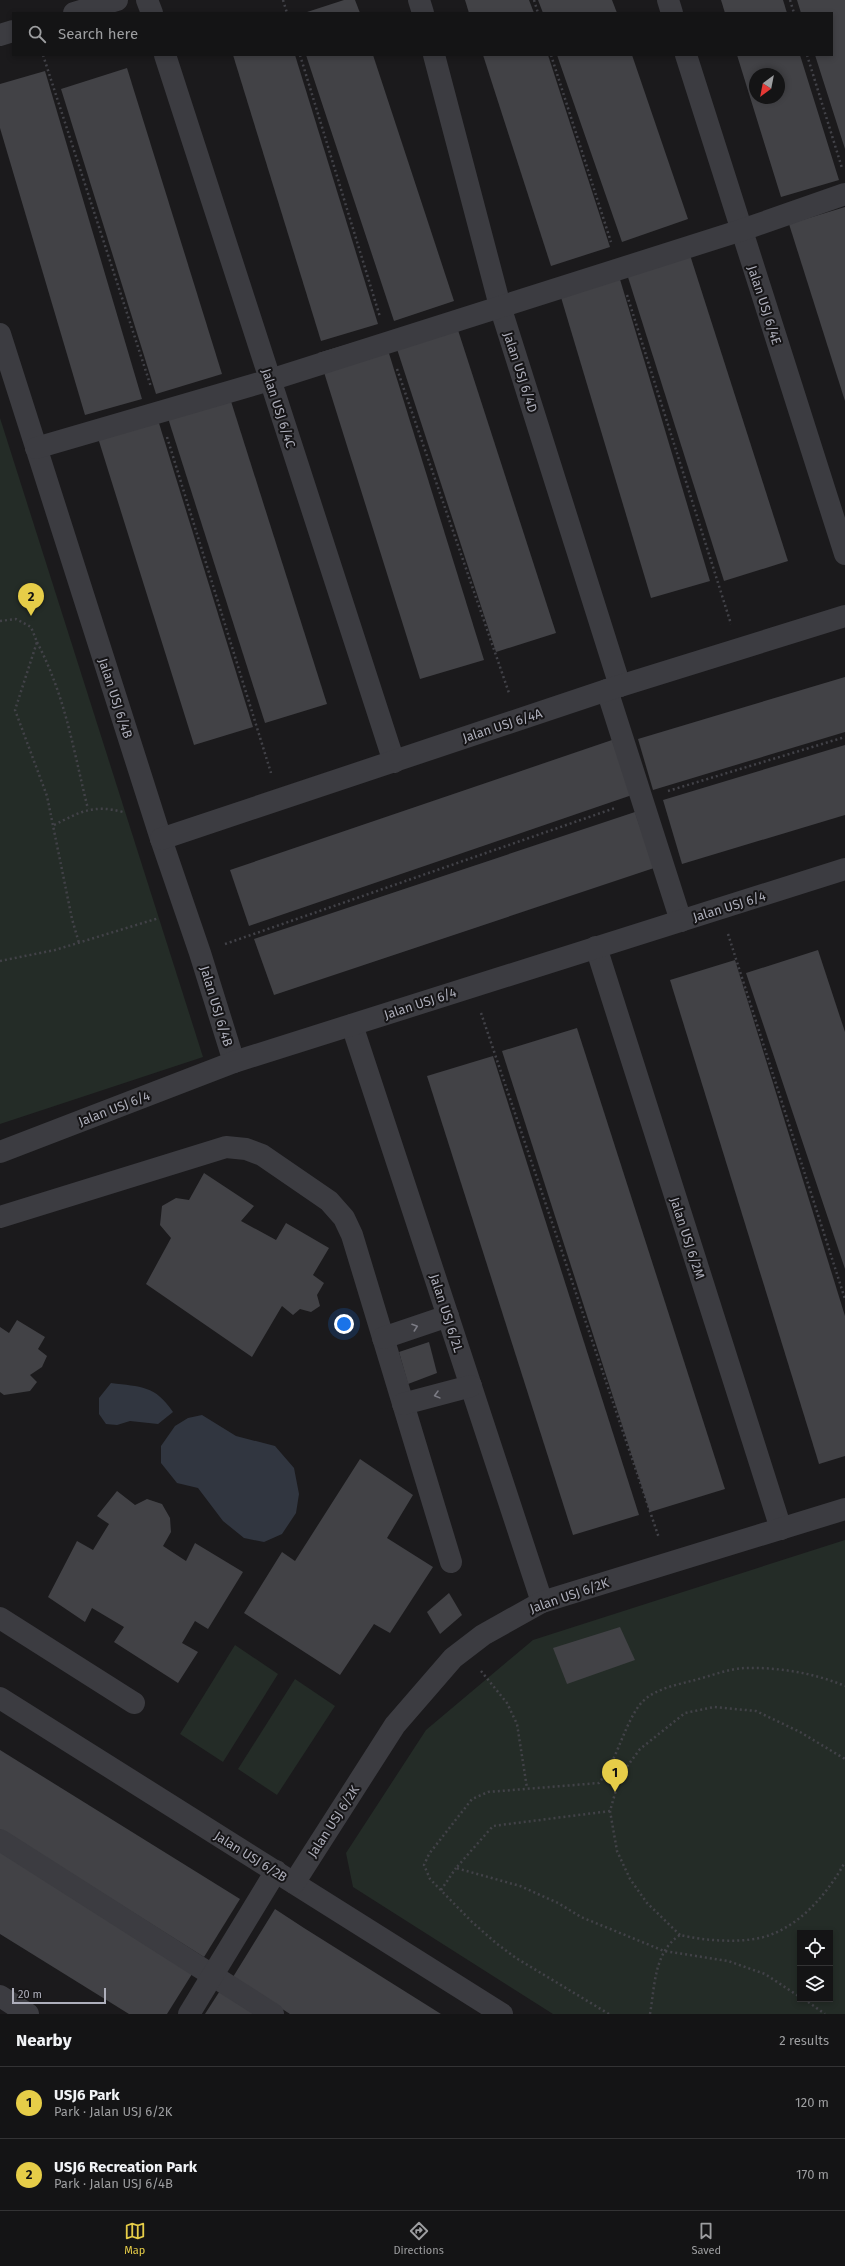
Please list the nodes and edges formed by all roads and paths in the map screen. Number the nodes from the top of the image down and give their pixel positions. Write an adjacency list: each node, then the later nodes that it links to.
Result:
1 (117, 0): 8 (street)
2 (147, 0): 9 (street)
3 (283, 0): 10 (path)
4 (419, 0): 11 (street)
5 (534, 0): 12 (path)
6 (668, 0): 13 (street)
7 (790, 0): 14 (path)
8 (86, 7)
9 (152, 12)
10 (287, 12)
11 (423, 12)
12 (538, 12)
13 (672, 12)
14 (794, 12)
15 (12, 31): 16 (street)
16 (0, 35)
17 (165, 56): 30 (street, Jalan USJ 6/4C)
18 (300, 56): 29 (path)
19 (434, 56): 27 (street, Jalan USJ 6/4D)
20 (551, 56): 26 (path)
21 (686, 56): 25 (street, Jalan USJ 6/4E)
22 (807, 56): 23 (path)
23 (843, 170)
24 (845, 194): 25 (street)
25 (742, 230): 26 (street); 32 (street, Jalan USJ 6/4E)
26 (619, 269): 27 (street); 36 (path)
27 (500, 306): 29 (street); 37 (street, Jalan USJ 6/4D)
28 (0, 334): 31 (street, Jalan USJ 6/4B)
29 (388, 342): 30 (street); 38 (path)
30 (270, 380): 31 (street); 40 (street, Jalan USJ 6/4C)
31 (36, 448): 45 (street, Jalan USJ 6/4B)
32 (845, 554)
33 (845, 616): 36 (street, Jalan USJ 6/4A)
34 (0, 621): 35 (path)
35 (37, 642): 42 (path); 44 (path)
36 (739, 649): 37 (street, Jalan USJ 6/4A)
37 (614, 688): 38 (street, Jalan USJ 6/4A); 41 (street, Jalan USJ 6/4D)
38 (518, 720): 40 (street, Jalan USJ 6/4A)
39 (845, 737): 41 (path)
40 (394, 762): 45 (street, Jalan USJ 6/4A)
41 (642, 799): 49 (street, Jalan USJ 6/4D); 52 (path)
42 (88, 809): 43 (path); 44 (path)
43 (126, 813)
44 (54, 825): 50 (path)
45 (161, 839): 52 (street, Jalan USJ 6/4B)
46 (843, 876): 47 (street, Jalan USJ 6/4)
47 (720, 909): 49 (street, Jalan USJ 6/4); 59 (path)
48 (160, 918): 50 (path)
49 (681, 921): 51 (street, Jalan USJ 6/4)
50 (79, 943): 53 (path)
51 (596, 947): 54 (street, Jalan USJ 6/4); 65 (street, Jalan USJ 6/2M)
52 (200, 953): 56 (street, Jalan USJ 6/4B)
53 (0, 961)
54 (472, 987): 55 (street, Jalan USJ 6/4); 67 (path)
55 (352, 1024): 56 (street, Jalan USJ 6/4); 60 (street, Jalan USJ 6/2L)
56 (234, 1062): 57 (street, Jalan USJ 6/4)
57 (0, 1152)
58 (0, 1218): 61 (street)
59 (845, 1299)
60 (448, 1316): 61 (street, one-way to 60); 62 (street, Jalan USJ 6/2L)
61 (383, 1338): 63 (street)
62 (471, 1386): 63 (street, one-way to 63); 68 (street, Jalan USJ 6/2L)
63 (403, 1404): 66 (street)
64 (845, 1509): 65 (street, Jalan USJ 6/2K)
65 (780, 1529): 67 (street, Jalan USJ 6/2K)
66 (450, 1562)
67 (668, 1564): 68 (street, Jalan USJ 6/2K)
68 (542, 1602): 70 (street, Jalan USJ 6/2K)
69 (0, 1618): 73 (street)
70 (463, 1650): 75 (path); 81 (street, Jalan USJ 6/2K)
71 (845, 1686): 75 (path)
72 (0, 1698): 80 (street, Jalan USJ 6/2B)
73 (134, 1703)
74 (845, 1759): 76 (path)
75 (527, 1788): 82 (path)
76 (610, 1811): 79 (path); 83 (path)
77 (0, 1840): 85 (street)
78 (845, 1862): 83 (path)
79 (456, 1868): 82 (path); 84 (path)
80 (276, 1871): 81 (street, Jalan USJ 6/2B); 85 (street)
81 (294, 1883): 92 (street, Jalan USJ 6/2B)
82 (441, 1890): 93 (path)
83 (680, 1935): 84 (path)
84 (664, 1951): 86 (path); 94 (path)
85 (212, 1976): 90 (street); 91 (street)
86 (797, 1995)
87 (0, 1996): 89 (street)
88 (808, 2002): 95 (path)
89 (28, 2014)
90 (189, 2014)
91 (273, 2014)
92 (502, 2014)
93 (609, 2014)
94 (650, 2014)
95 (825, 2014)

